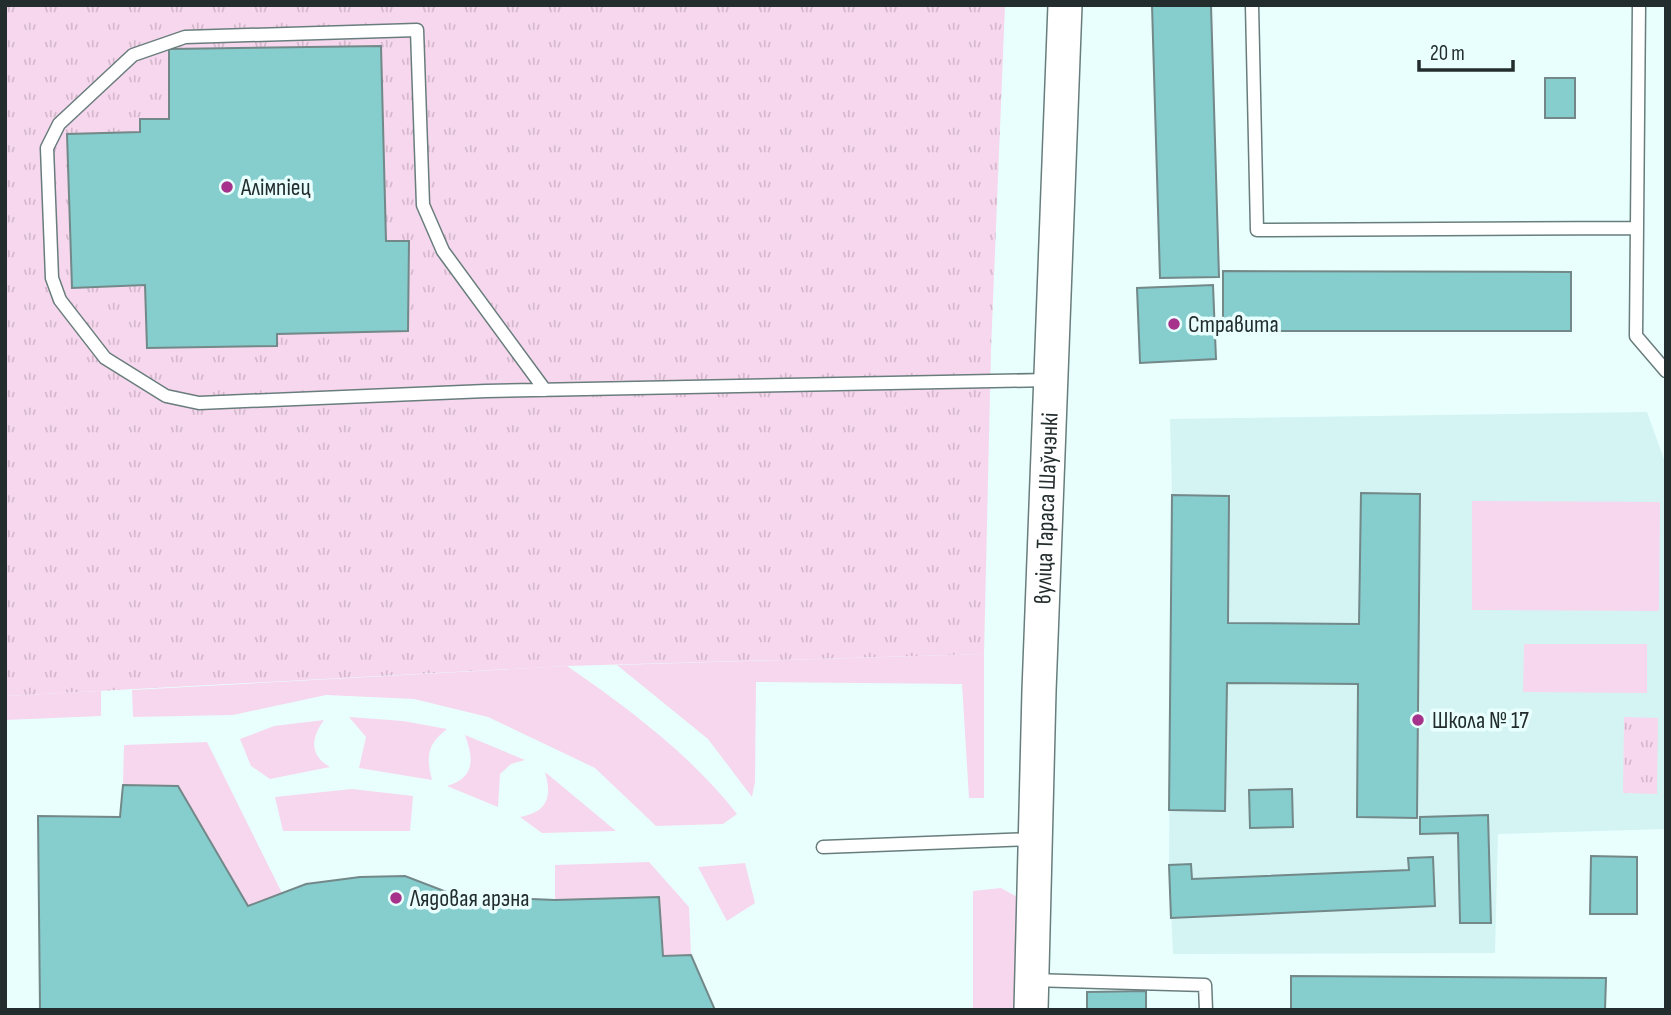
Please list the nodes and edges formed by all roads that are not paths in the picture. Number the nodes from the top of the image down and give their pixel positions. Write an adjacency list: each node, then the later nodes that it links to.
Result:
1 (1065, 5): 6 (street, вуліца Тараса Шаўчэнкі)
2 (1252, 5): 4 (lane)
3 (1639, 5): 4 (lane)
4 (1636, 228): 5 (lane)
5 (1666, 371)
6 (1052, 380): 7 (lane); 8 (street, вуліца Тараса Шаўчэнкі)
7 (545, 390): 7 (lane)
8 (1035, 839): 9 (lane); 10 (street, вуліца Тараса Шаўчэнкі)
9 (822, 847)
10 (1031, 995): 11 (lane)
11 (1206, 1010)

